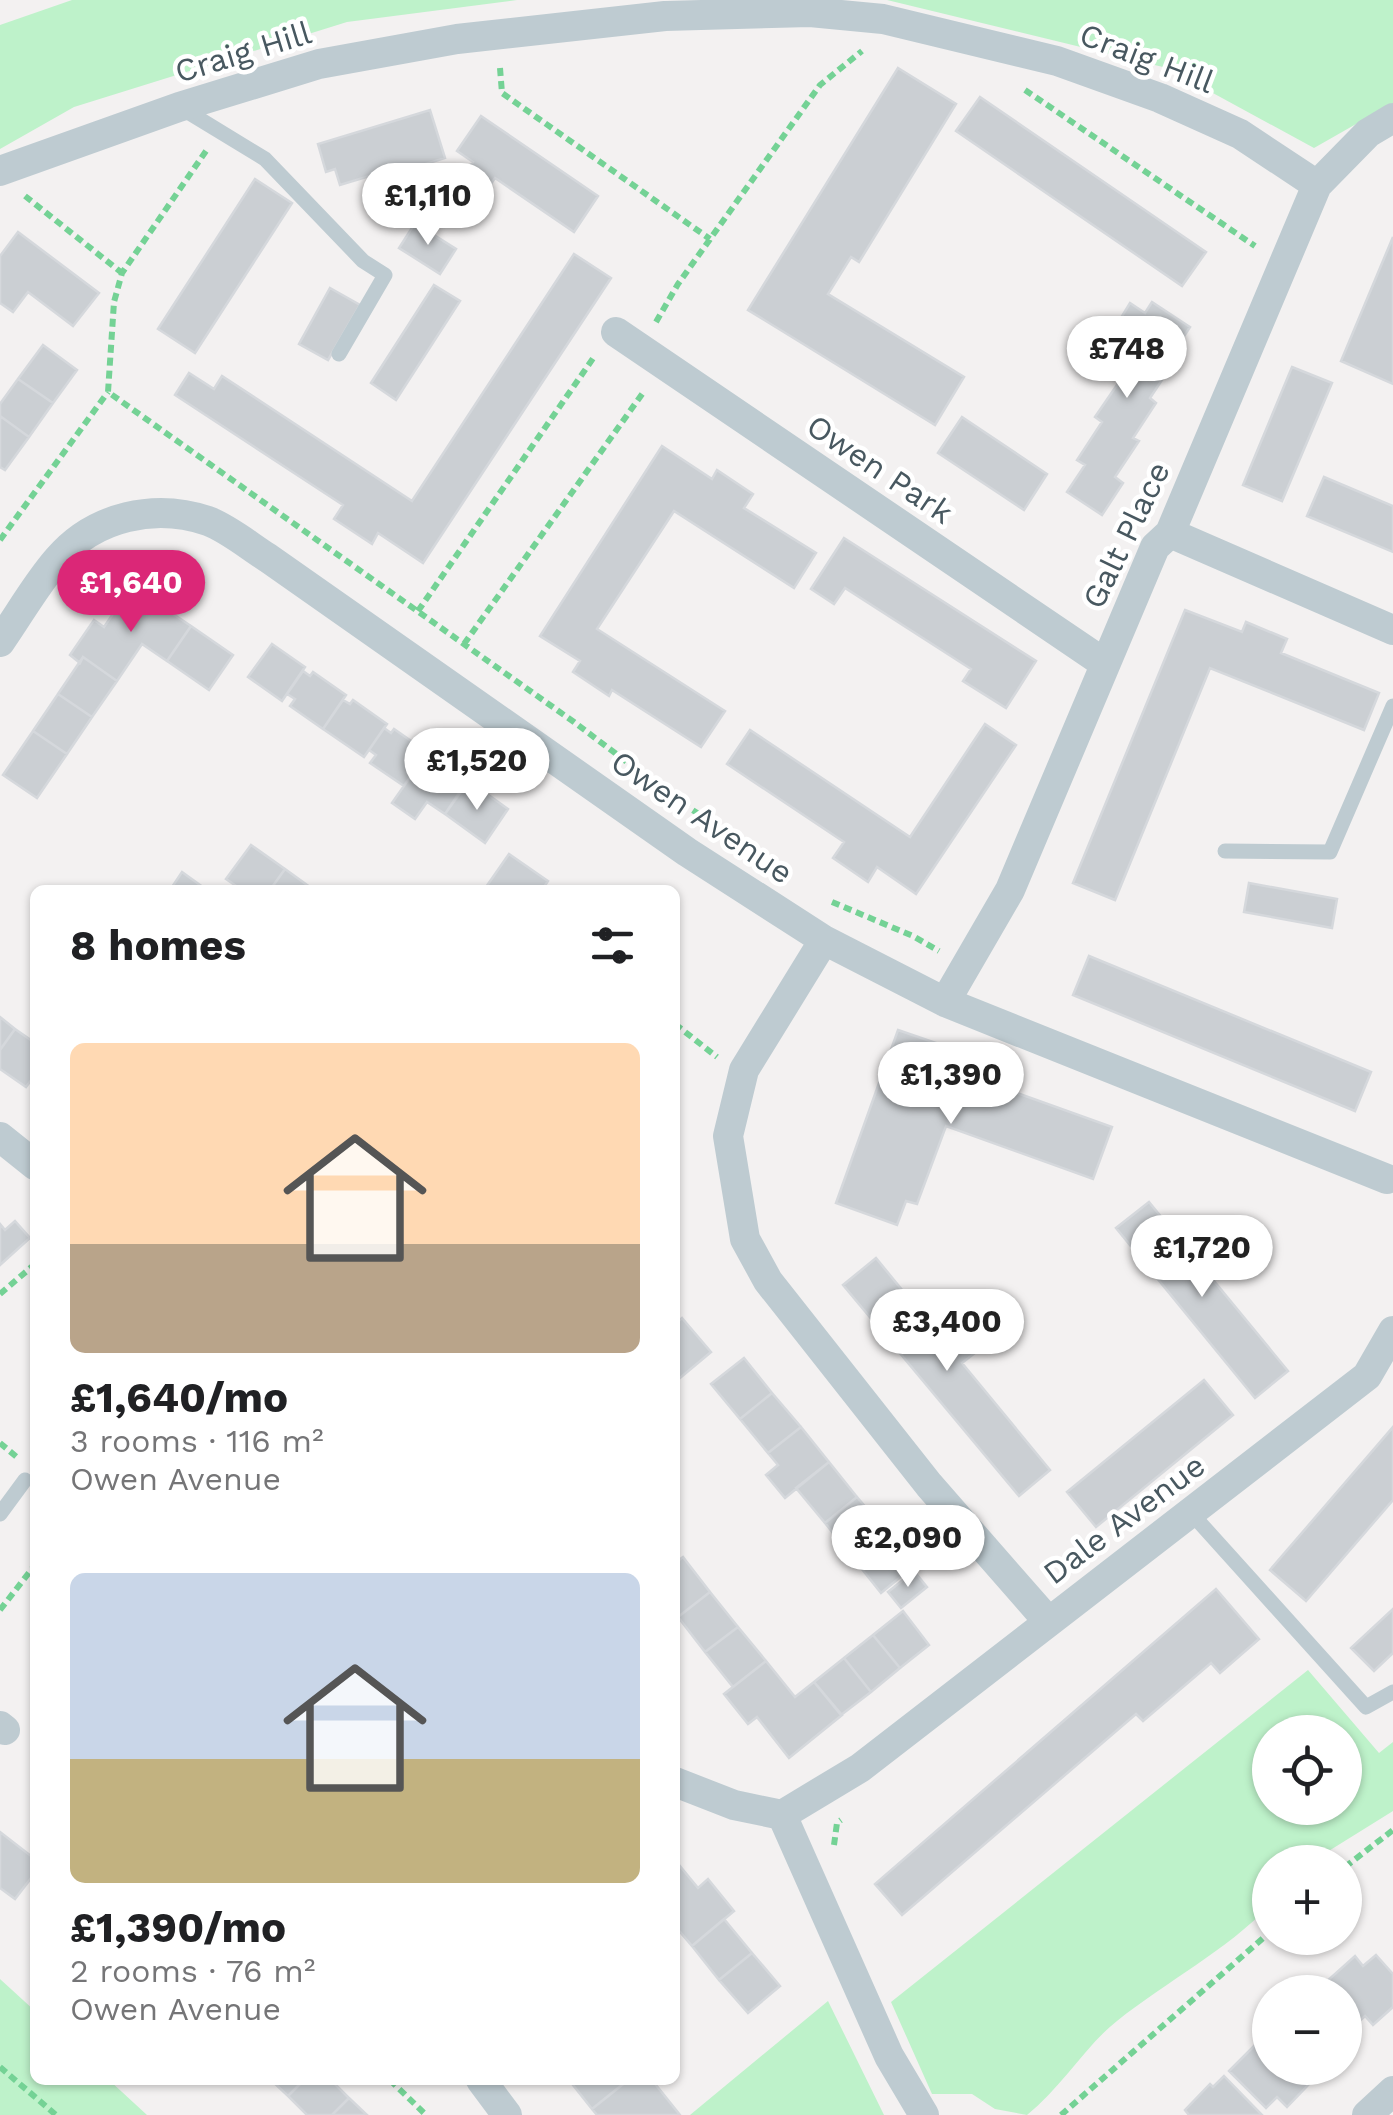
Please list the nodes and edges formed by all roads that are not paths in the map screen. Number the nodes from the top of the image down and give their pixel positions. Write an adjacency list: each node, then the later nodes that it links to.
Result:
1 (179, 107): 3 (street, Craig Hill); 4 (street, Craig Hill); 6 (lane)
2 (1393, 118): 4 (street, Galt Place)
3 (4, 169)
4 (1317, 186): 7 (street, Galt Place)
5 (640, 348): 10 (street, Owen Park)
6 (339, 354)
7 (1170, 533): 8 (street); 10 (street, Galt Place)
8 (1393, 630)
9 (1, 639): 13 (street, Owen Avenue)
10 (1104, 664): 14 (street, Galt Place)
11 (1393, 706): 12 (lane)
12 (1225, 850)
13 (824, 940): 14 (street, Owen Avenue); 22 (street)
14 (945, 1002): 17 (street, Owen Avenue)
15 (0, 1138): 16 (street)
16 (30, 1160)
17 (1387, 1180)
18 (1393, 1332): 21 (street, Dale Avenue)
19 (25, 1480): 20 (lane)
20 (0, 1514)
21 (1192, 1514): 22 (street, Dale Avenue); 23 (lane)
22 (1048, 1620): 25 (street, Dale Avenue)
23 (1393, 1692)
24 (680, 1784): 25 (street)
25 (782, 1815): 29 (street)
26 (485, 2085): 28 (street)
27 (1393, 2090): 30 (street)
28 (508, 2115)
29 (924, 2115)
30 (1367, 2115)

